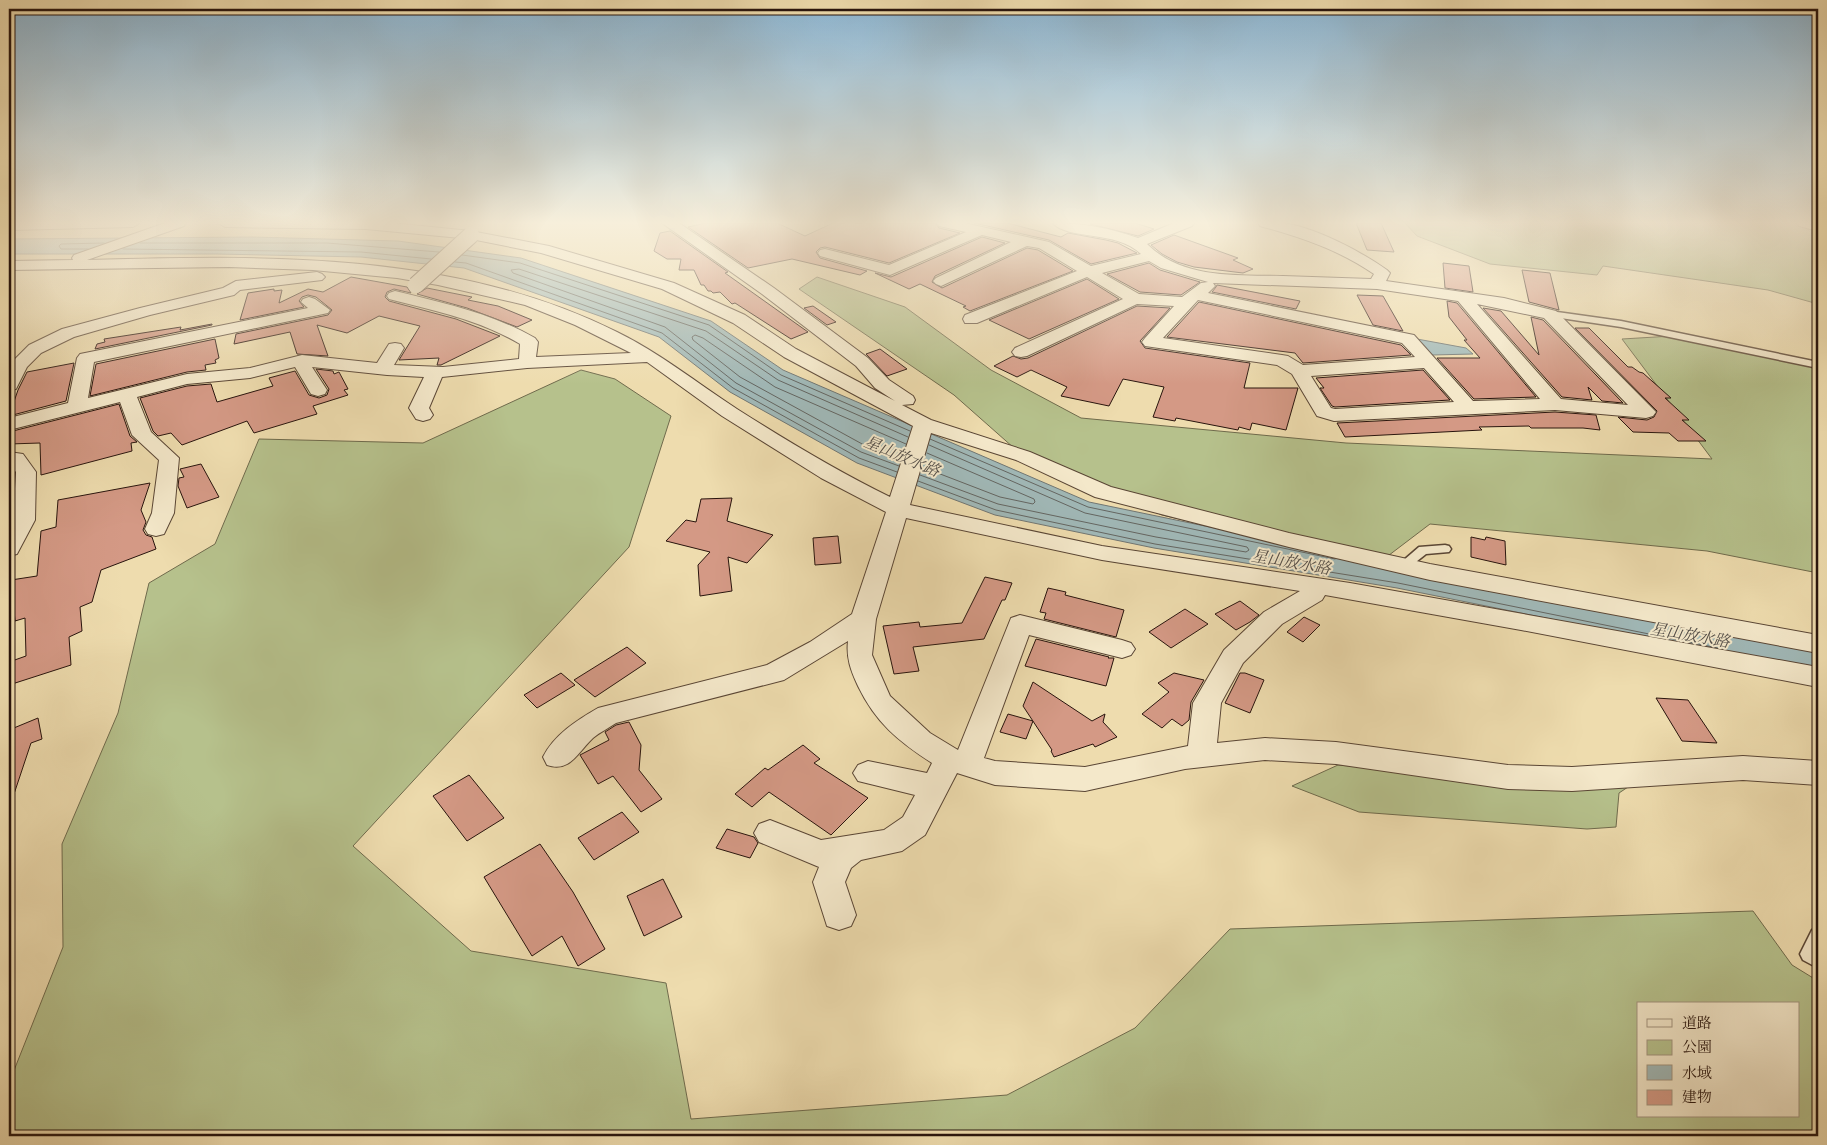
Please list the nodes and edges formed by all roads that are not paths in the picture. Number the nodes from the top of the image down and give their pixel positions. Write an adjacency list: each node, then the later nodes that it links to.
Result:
1 (23, 276): 13 (street)
2 (324, 276): 32 (street)
3 (419, 276): 24 (street)
4 (425, 276): 27 (street, bridge)
5 (636, 276): 40 (street)
6 (747, 276): 40 (street)
7 (951, 276): 14 (street)
8 (1076, 276): 21 (street)
9 (1095, 276): 17 (street)
10 (1207, 276): 12 (street)
11 (1380, 276): 15 (street)
12 (1216, 279): 15 (street); 18 (street)
13 (9, 281)
14 (941, 281)
15 (1377, 284): 16 (street)
16 (1462, 296): 20 (street); 35 (street)
17 (1135, 298): 18 (street); 23 (street)
18 (1190, 299): 26 (street); 30 (street)
19 (309, 302): 36 (street)
20 (1550, 314): 28 (lane); 35 (street)
21 (971, 319)
22 (396, 348): 29 (street)
23 (1021, 352)
24 (651, 357): 27 (street); 42 (street)
25 (300, 361): 29 (street); 33 (street); 34 (street)
26 (1426, 362): 30 (street); 37 (street)
27 (527, 363): 31 (street)
28 (1818, 365)
29 (382, 369): 31 (street)
30 (1299, 371): 37 (street)
31 (435, 372): 38 (street)
32 (10, 378)
33 (318, 390)
34 (127, 395): 36 (street); 43 (street)
35 (1556, 404): 37 (street)
36 (77, 407): 39 (street)
37 (1468, 407)
38 (423, 415)
39 (9, 424)
40 (924, 424): 42 (street); 46 (street)
41 (9, 458): 44 (street)
42 (897, 509): 47 (street); 48 (street)
43 (156, 529)
44 (9, 550)
45 (1445, 550): 46 (lane)
46 (1404, 566): 49 (street)
47 (1312, 585): 51 (street); 52 (street)
48 (863, 619): 53 (street); 54 (street)
49 (1818, 644)
50 (1122, 649): 54 (street)
51 (1818, 677)
52 (1201, 756): 54 (street); 56 (street)
53 (556, 757)
54 (958, 762): 57 (street)
55 (868, 773): 57 (street)
56 (1818, 773)
57 (934, 786): 59 (street)
58 (770, 833): 59 (street)
59 (854, 848): 60 (street)
60 (839, 915)
61 (1818, 936): 62 (lane)
62 (1818, 959)

